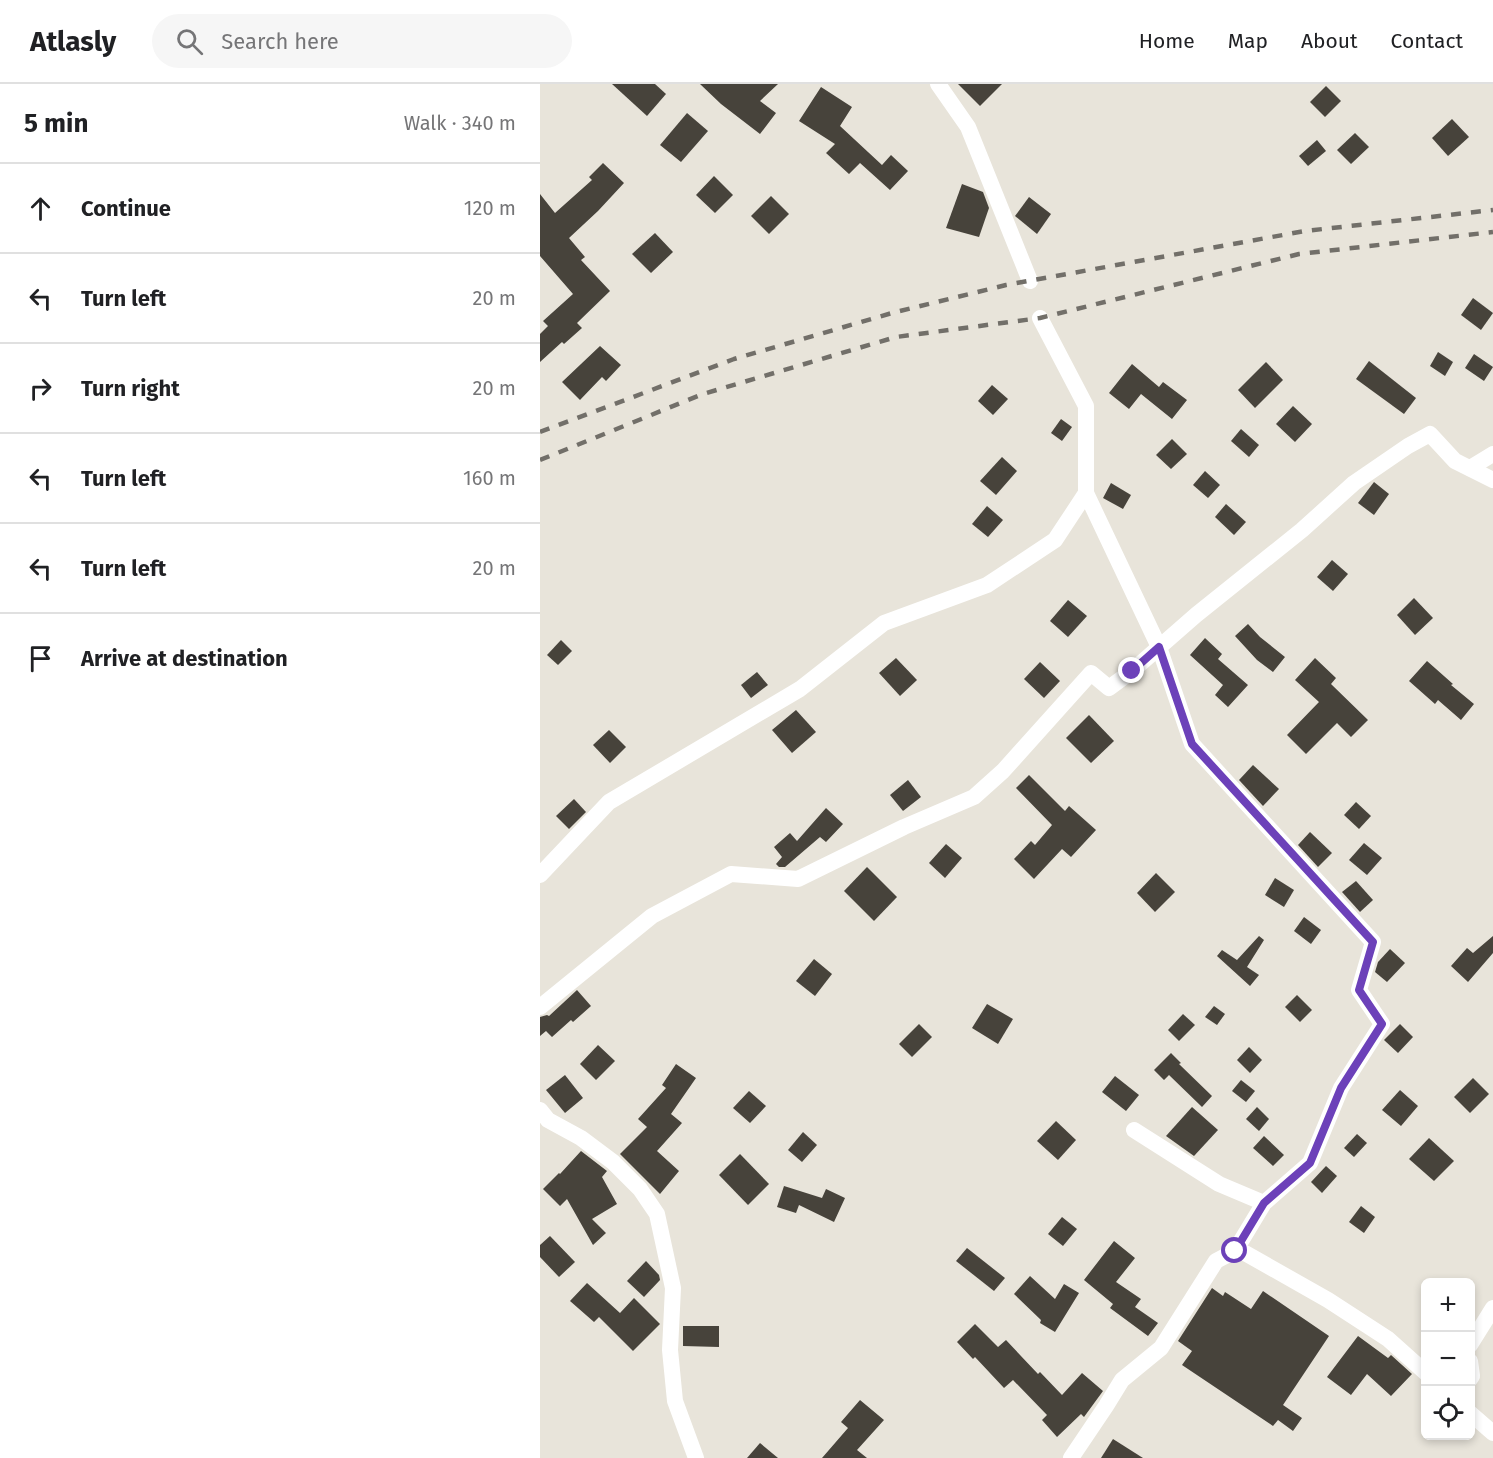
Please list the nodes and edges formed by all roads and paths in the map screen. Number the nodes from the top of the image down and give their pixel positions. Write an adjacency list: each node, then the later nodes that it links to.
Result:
1 (938, 84): 2 (street)
2 (1030, 281)
3 (1040, 318): 7 (street)
4 (1493, 454): 5 (street)
5 (1470, 468): 6 (street); 8 (street)
6 (1493, 480)
7 (1086, 493): 8 (street); 9 (street)
8 (1159, 647): 10 (street); 13 (street)
9 (540, 875)
10 (540, 1007)
11 (540, 1110): 20 (street)
12 (1134, 1130): 13 (street)
13 (1264, 1203): 14 (street)
14 (1235, 1251): 17 (street); 21 (street)
15 (1493, 1308): 16 (street)
16 (1475, 1337)
17 (1421, 1369)
18 (1475, 1417): 19 (street)
19 (1493, 1433)
20 (696, 1458)
21 (1071, 1458)

